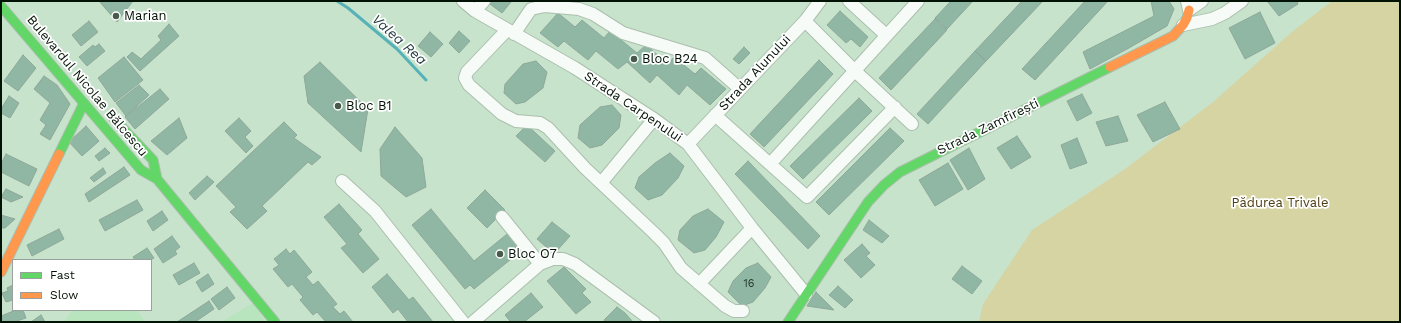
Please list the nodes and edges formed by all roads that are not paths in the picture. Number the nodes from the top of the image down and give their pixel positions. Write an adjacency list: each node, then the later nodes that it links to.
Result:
1 (463, 1): 10 (street, Strada Carpenului)
2 (484, 1): 10 (street)
3 (820, 1): 11 (street, Strada Alunului)
4 (849, 1): 14 (street)
5 (918, 1): 14 (street)
6 (1202, 1): 9 (street, Strada Zamfirești)
7 (1242, 1): 12 (street)
8 (1, 6): 17 (main road, Bulevardul Nicolae Bălcescu)
9 (1188, 6): 12 (main road, Strada Zamfirești)
10 (475, 11): 13 (street, Strada Carpenului)
11 (805, 21): 15 (street); 16 (street, Strada Alunului)
12 (1183, 25): 33 (main road, Strada Zamfirești)
13 (511, 32): 16 (street); 21 (street, Strada Carpenului); 27 (street)
14 (886, 35): 15 (street)
15 (855, 71): 18 (street); 24 (street)
16 (740, 89): 20 (street, Strada Alunului)
17 (84, 103): 25 (main road, Bulevardul Nicolae Bălcescu); 31 (main road)
18 (895, 107): 22 (street); 24 (street)
19 (106, 111): 25 (main road, Bulevardul Nicolae Bălcescu)
20 (715, 116): 23 (street, Strada Alunului); 24 (street)
21 (654, 119): 23 (street, Strada Carpenului); 27 (street)
22 (912, 124)
23 (688, 144): 29 (street, Strada Carpenului)
24 (770, 164)
25 (157, 179): 35 (main road, Bulevardul Nicolae Bălcescu)
26 (342, 181): 36 (street)
27 (601, 184): 32 (street)
28 (502, 217): 30 (street)
29 (752, 228): 32 (street); 33 (street, Strada Carpenului)
30 (540, 264): 37 (street); 38 (street)
31 (1, 272)
32 (699, 284): 34 (street)
33 (806, 294): 39 (main road, Strada Zamfirești)
34 (743, 311)
35 (275, 322)
36 (463, 322)
37 (472, 322)
38 (654, 322)
39 (788, 322)

